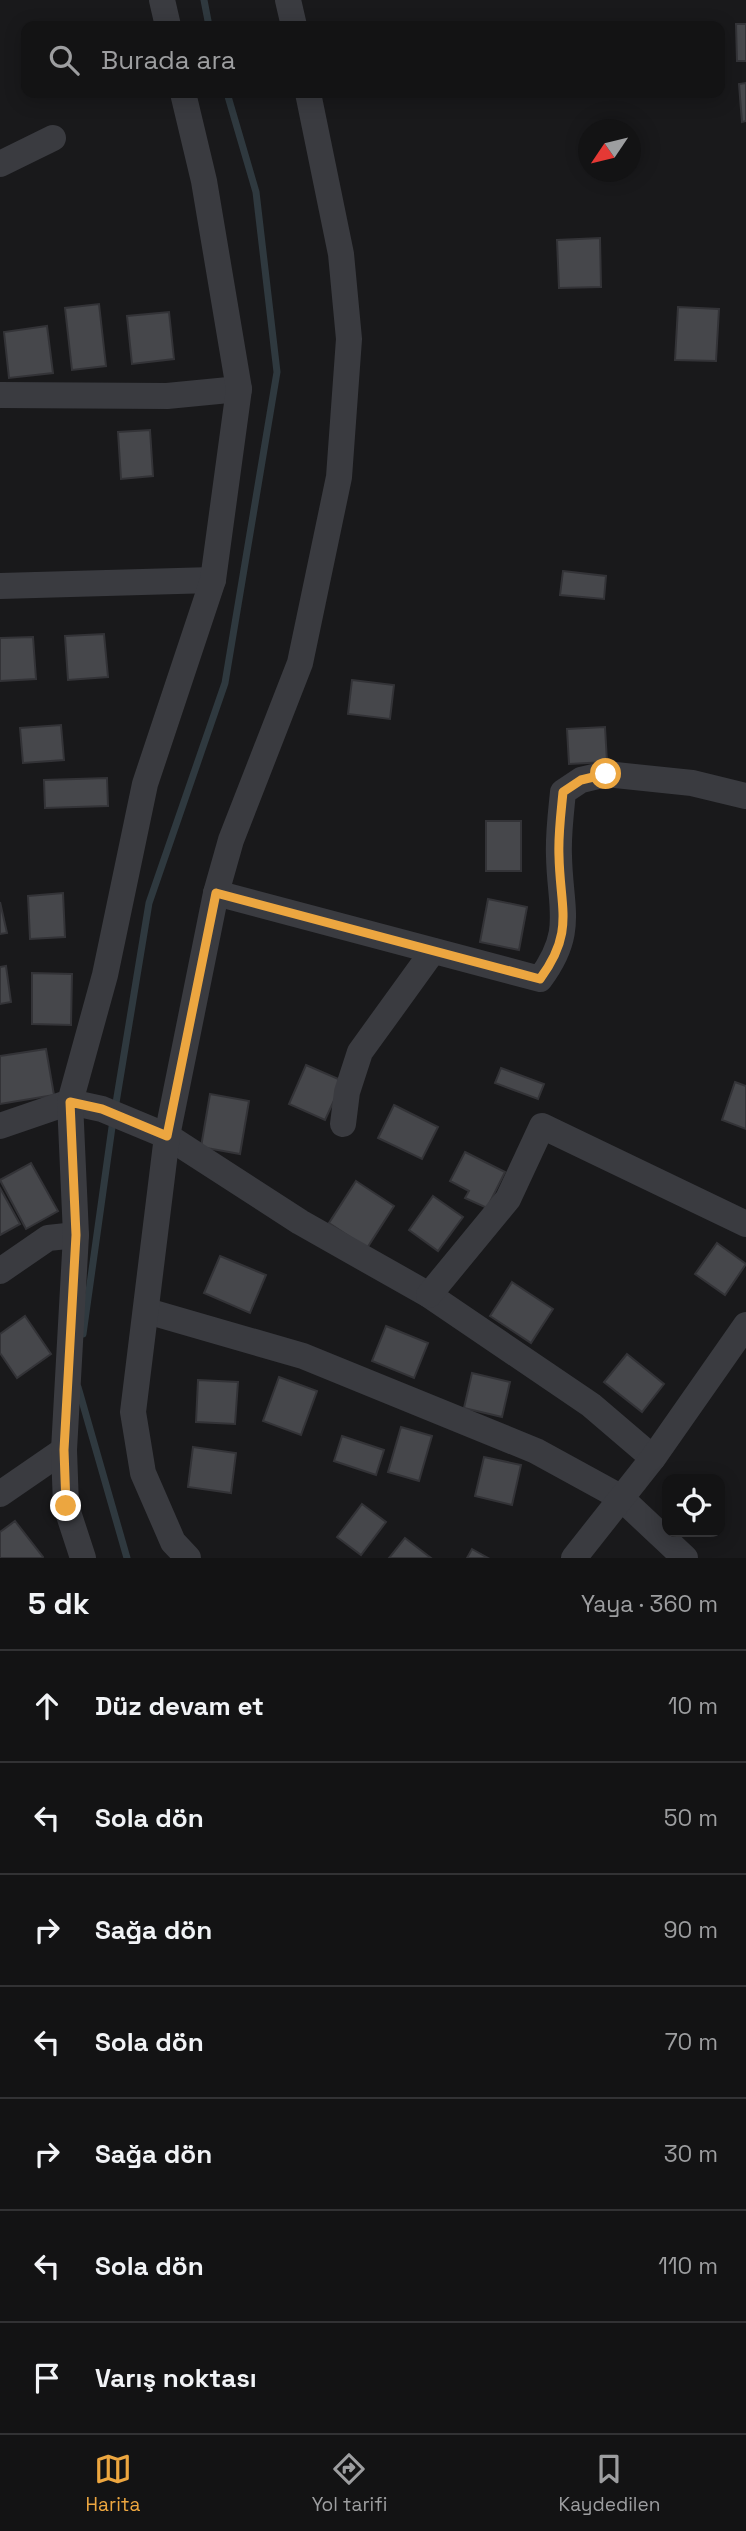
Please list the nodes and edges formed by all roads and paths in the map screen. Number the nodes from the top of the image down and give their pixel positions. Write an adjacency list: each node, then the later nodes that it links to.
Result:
1 (162, 0): 3 (street)
2 (288, 0): 4 (street)
3 (167, 21)
4 (293, 21)
5 (184, 98): 9 (street)
6 (309, 98): 14 (street)
7 (53, 138): 8 (street)
8 (0, 164)
9 (239, 390): 10 (street); 11 (street)
10 (0, 395)
11 (213, 580): 12 (street); 16 (street)
12 (0, 586)
13 (746, 796): 15 (street)
14 (216, 893): 15 (street); 19 (street)
15 (433, 951): 17 (street)
16 (70, 1102): 18 (street); 19 (street); 21 (street)
17 (343, 1124)
18 (0, 1126)
19 (159, 1133): 23 (street); 24 (street)
20 (746, 1224): 23 (street)
21 (76, 1235): 22 (street); 26 (street)
22 (0, 1272)
23 (429, 1295): 27 (street)
24 (147, 1311): 29 (street); 31 (street)
25 (746, 1325): 27 (street)
26 (64, 1450): 28 (street); 30 (street)
27 (653, 1458): 29 (street)
28 (0, 1494)
29 (620, 1497): 32 (street); 33 (street)
30 (83, 1558)
31 (188, 1558)
32 (574, 1558)
33 (685, 1558)

